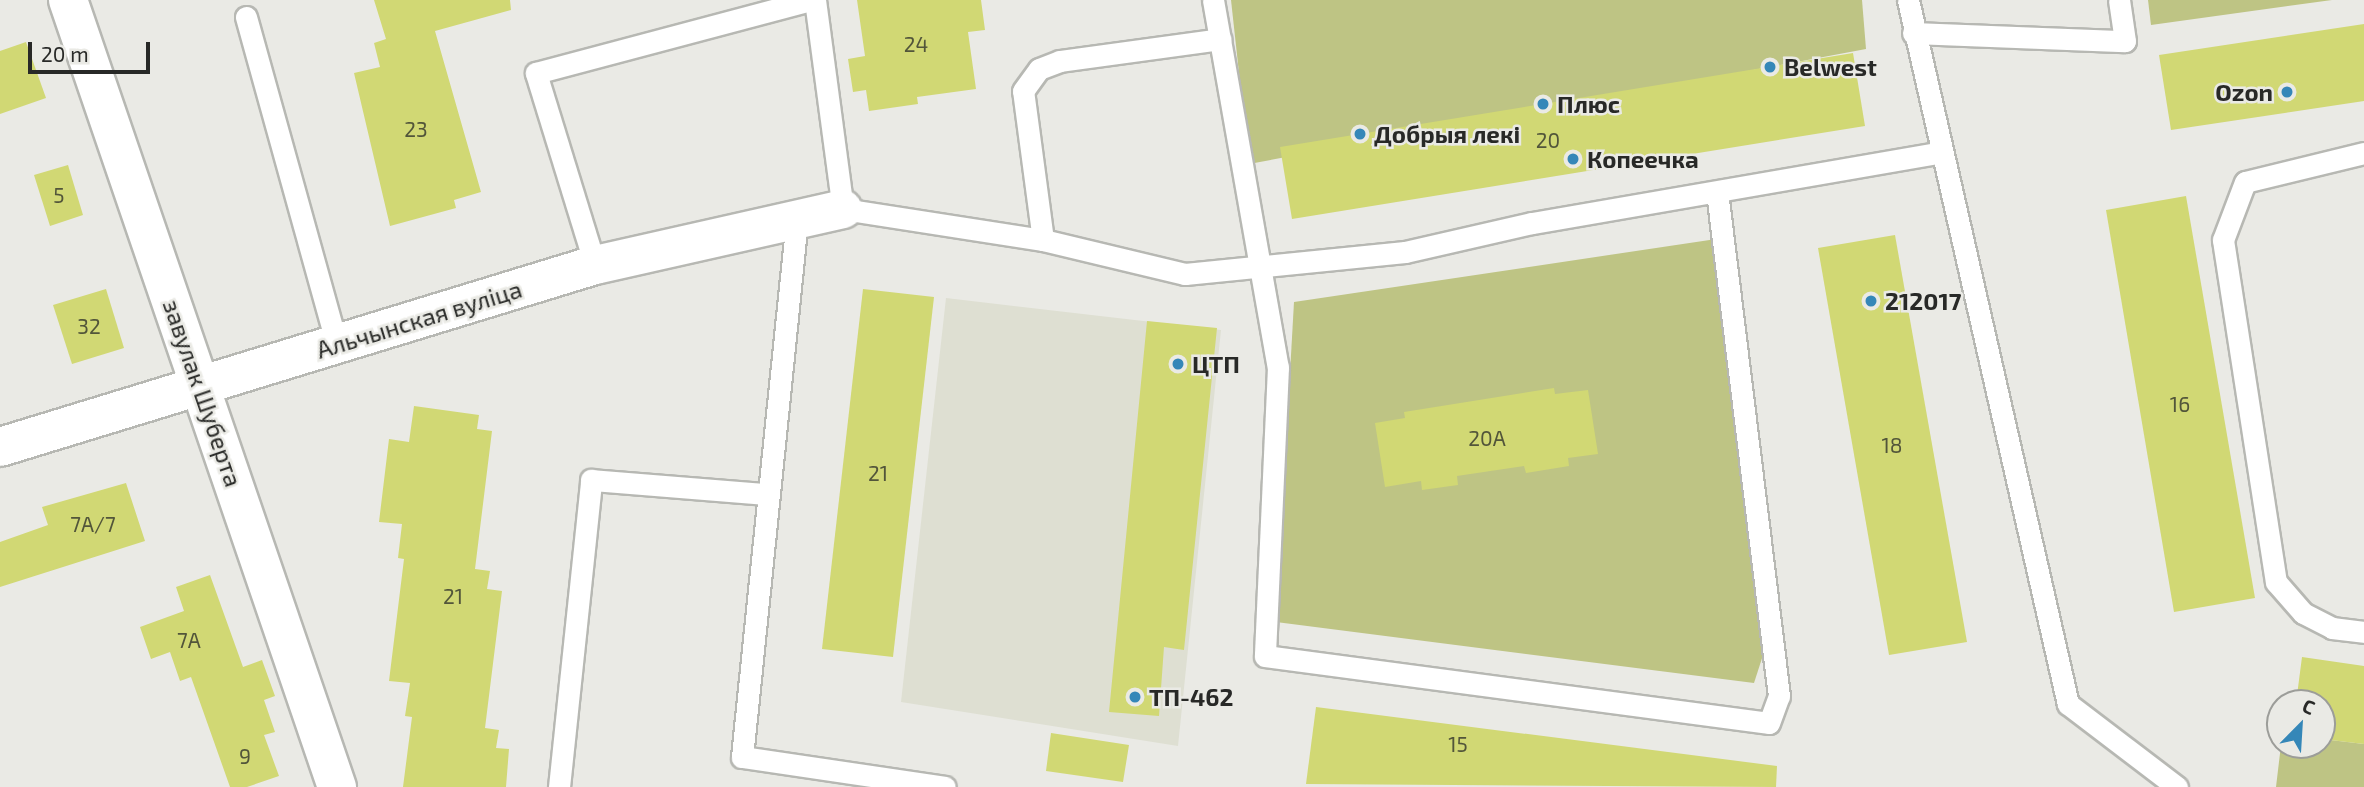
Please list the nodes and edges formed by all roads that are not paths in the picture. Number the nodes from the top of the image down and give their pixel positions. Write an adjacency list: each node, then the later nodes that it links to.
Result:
1 (68, 0): 19 (street, завулак Шуберта)
2 (810, 0): 16 (lane)
3 (815, 0): 13 (lane)
4 (1213, 0): 9 (lane)
5 (1908, 0): 8 (lane)
6 (2119, 0): 8 (lane)
7 (246, 17): 18 (lane)
8 (1913, 33): 10 (lane)
9 (1220, 39): 15 (lane); 17 (lane)
10 (1939, 153): 12 (lane); 26 (lane)
11 (2364, 153): 22 (lane)
12 (1717, 192): 17 (lane); 17 (lane)
13 (844, 209): 14 (street, Альчынская вуліца); 15 (lane)
14 (797, 219): 16 (street, Альчынская вуліца); 21 (lane)
15 (1043, 240): 17 (lane)
16 (595, 265): 18 (street, Альчынская вуліца)
17 (1262, 268)
18 (337, 345): 19 (street, Альчынская вуліца)
19 (200, 386): 20 (street, Альчынская вуліца); 23 (street, завулак Шуберта)
20 (0, 447)
21 (765, 494): 24 (lane); 25 (lane)
22 (2364, 632)
23 (337, 787)
24 (559, 787)
25 (945, 787)
26 (2177, 787)

